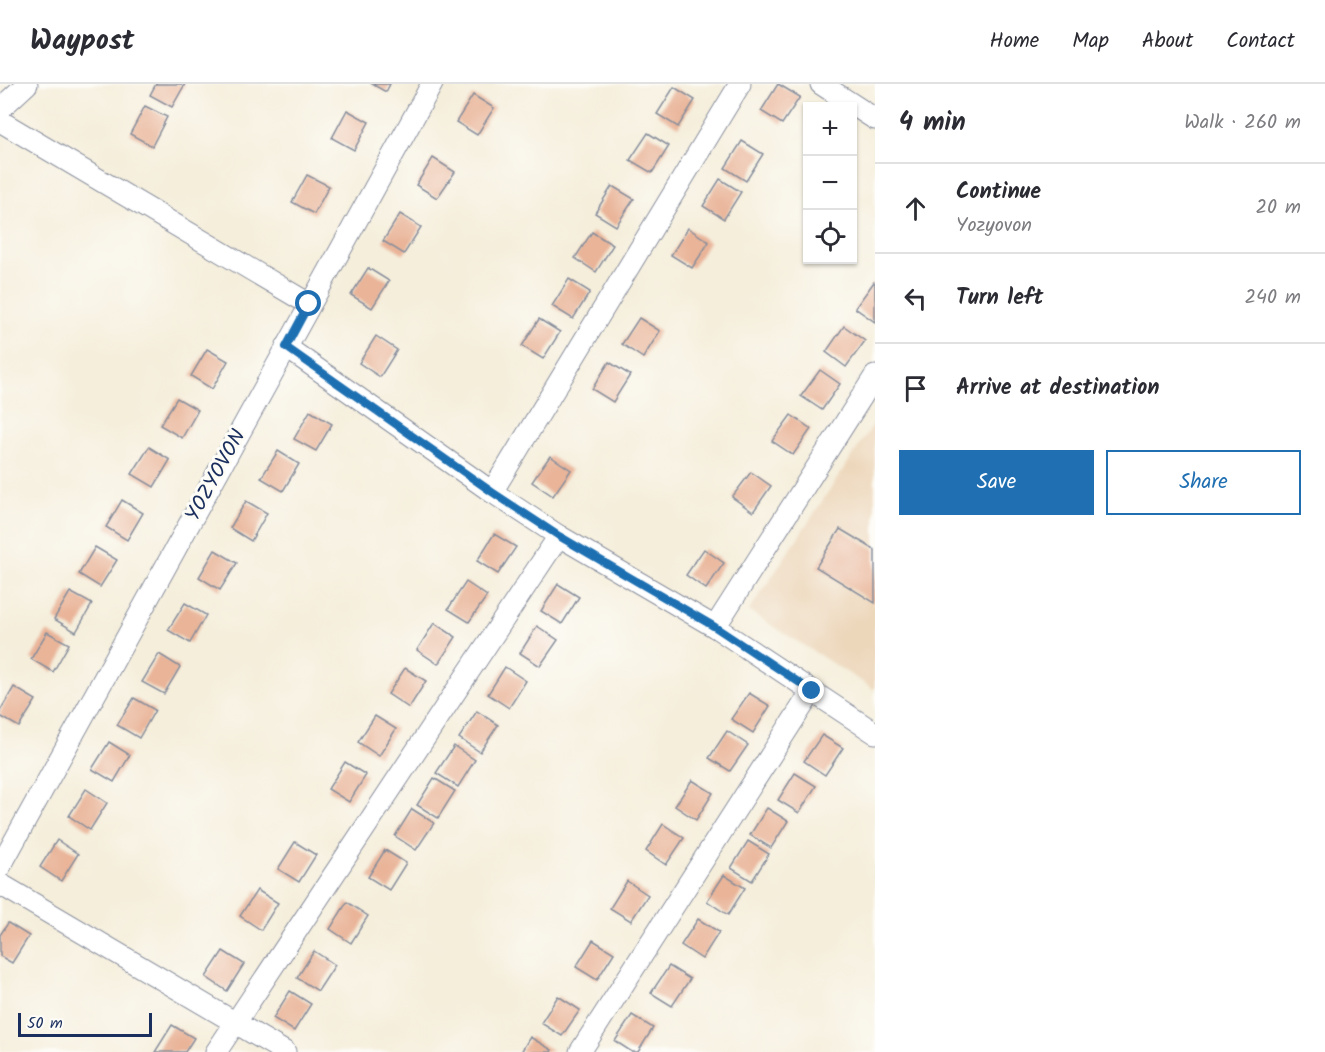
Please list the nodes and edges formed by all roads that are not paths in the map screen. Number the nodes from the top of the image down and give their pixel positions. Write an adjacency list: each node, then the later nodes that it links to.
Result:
1 (27, 84): 5 (street)
2 (432, 84): 8 (street, YOZYOVON)
3 (741, 84): 11 (street)
4 (821, 84): 6 (street)
5 (0, 109)
6 (875, 119)
7 (0, 121): 8 (street)
8 (309, 304): 9 (street, YOZYOVON)
9 (286, 347): 11 (street); 16 (street, YOZYOVON)
10 (875, 376): 13 (street)
11 (492, 492): 12 (street)
12 (559, 536): 13 (street); 18 (street)
13 (715, 627): 14 (street)
14 (812, 691): 15 (street); 21 (street)
15 (875, 733)
16 (0, 867)
17 (0, 884): 18 (street)
18 (236, 1021): 19 (street); 20 (street)
19 (216, 1052)
20 (285, 1052)
21 (580, 1052)

